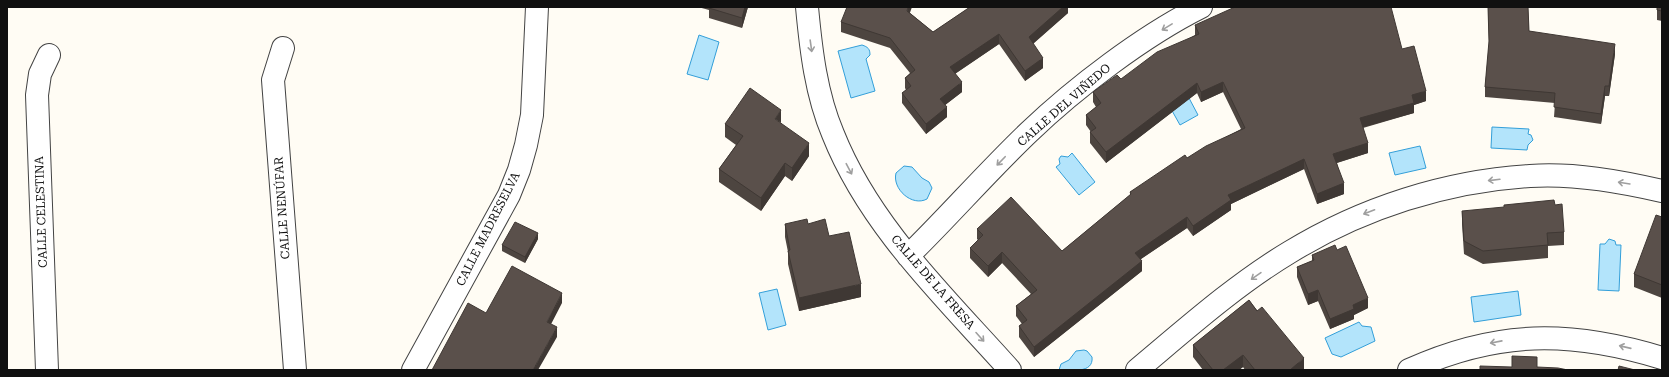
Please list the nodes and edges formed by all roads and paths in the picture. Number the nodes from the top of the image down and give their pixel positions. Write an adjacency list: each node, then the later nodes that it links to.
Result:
1 (538, 7): 11 (street, CALLE MADRESELVA)
2 (807, 7): 7 (street, CALLE DE LA FRESA, one-way to 7)
3 (1201, 7): 7 (street, CALLE DEL VIÑEDO, one-way to 7)
4 (283, 48): 10 (street, CALLE NENÚFAR)
5 (49, 55): 9 (street, CALLE CELESTINA)
6 (1662, 191): 13 (street, one-way to 13)
7 (908, 256): 12 (street, CALLE DE LA FRESA, one-way to 12)
8 (1662, 358): 14 (street, one-way to 14)
9 (47, 370)
10 (294, 370)
11 (413, 370)
12 (1010, 370)
13 (1137, 370)
14 (1409, 370)

